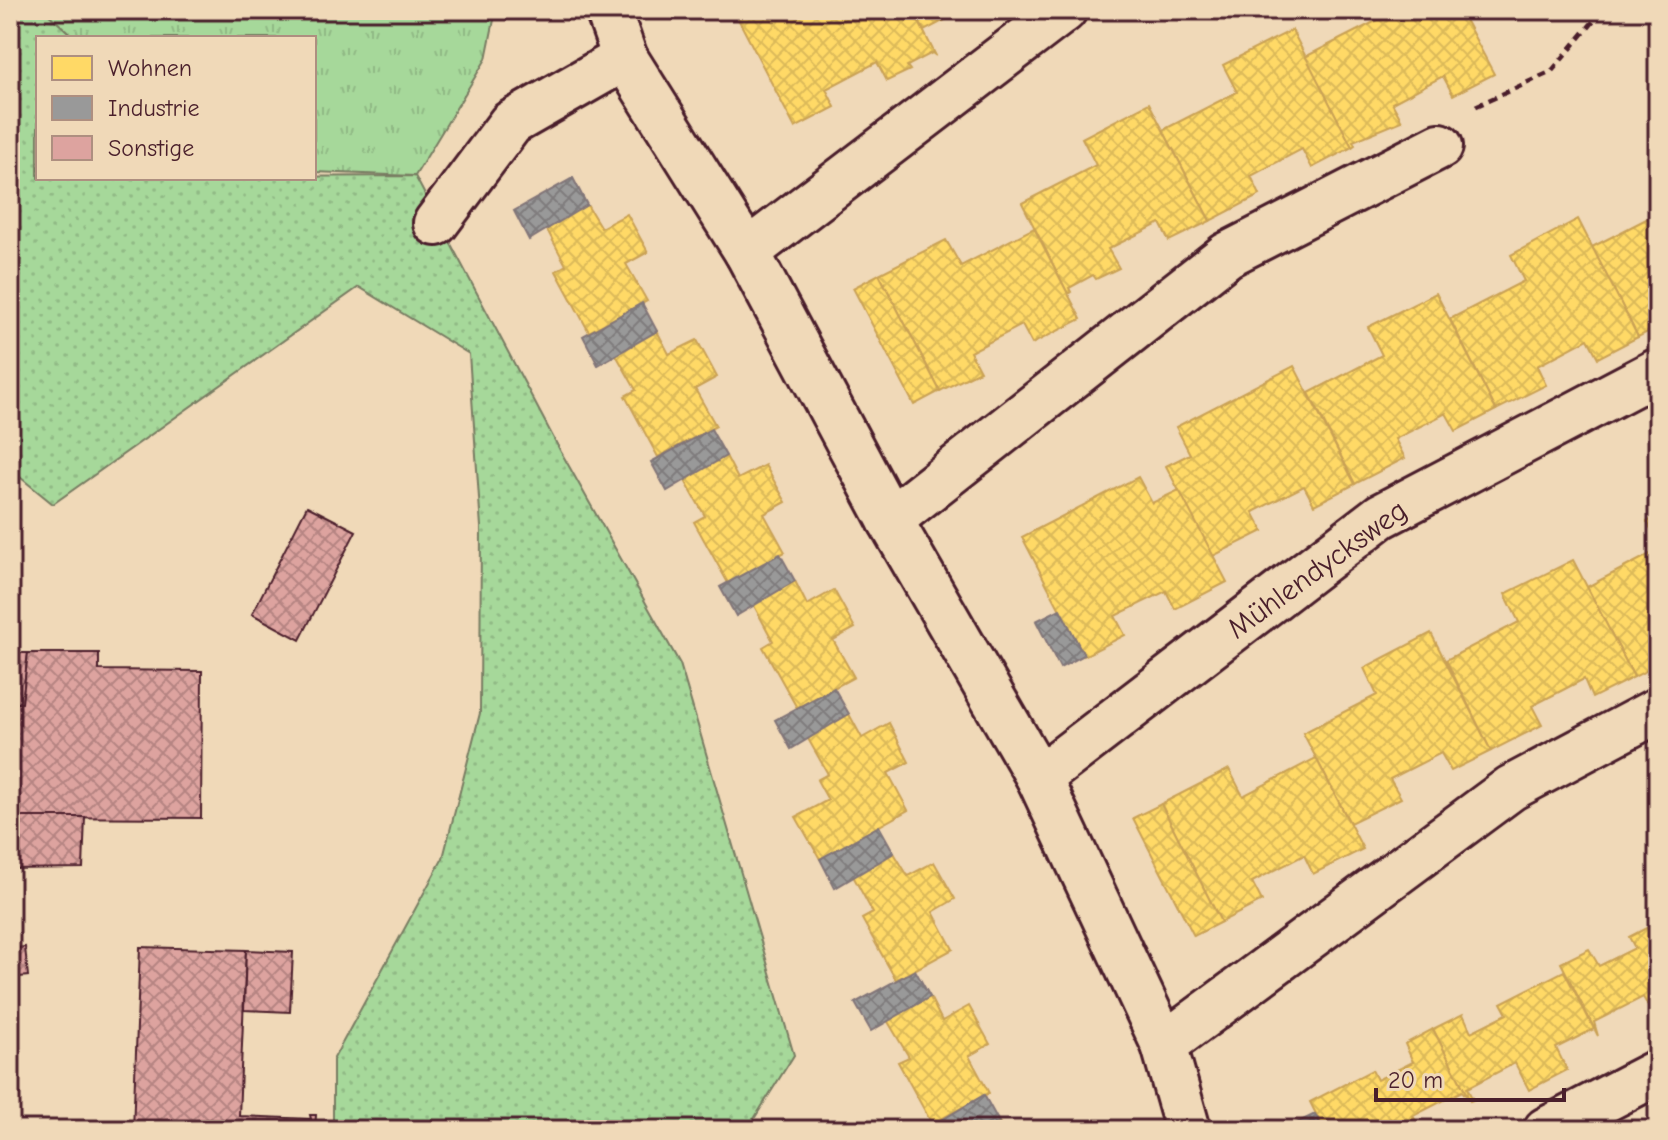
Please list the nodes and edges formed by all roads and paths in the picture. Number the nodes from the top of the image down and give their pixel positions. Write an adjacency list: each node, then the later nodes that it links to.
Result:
1 (608, 10): 4 (street)
2 (1064, 10): 7 (street)
3 (1603, 10): 5 (path)
4 (625, 58): 6 (street); 7 (street)
5 (1440, 146): 9 (street)
6 (436, 223)
7 (747, 252): 9 (street)
8 (1658, 371): 11 (street, Mühlendycksweg)
9 (890, 520): 11 (street)
10 (1658, 710): 12 (street)
11 (1039, 778): 12 (street)
12 (1164, 1045): 14 (street)
13 (1658, 1072): 15 (street)
14 (1188, 1130)
15 (1546, 1130)

